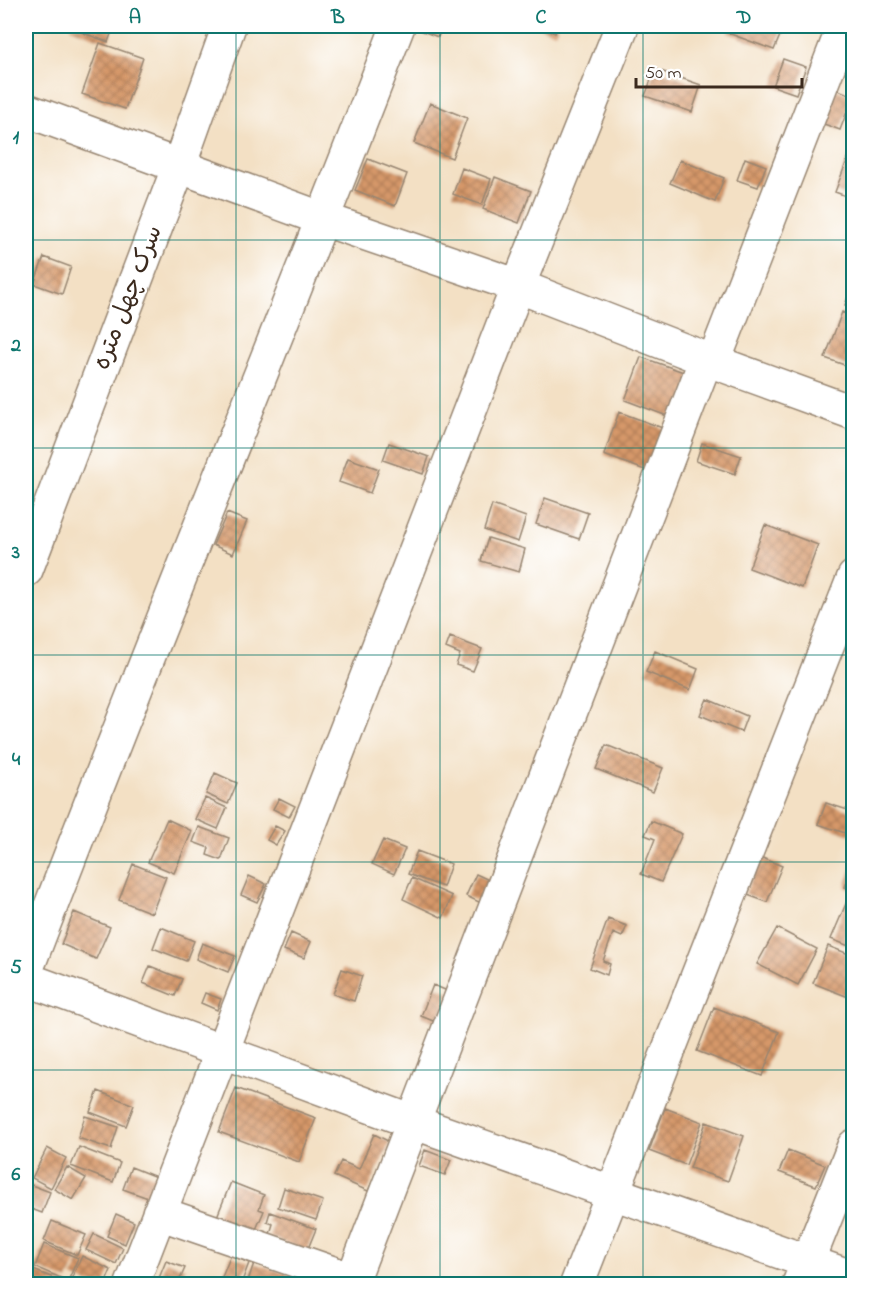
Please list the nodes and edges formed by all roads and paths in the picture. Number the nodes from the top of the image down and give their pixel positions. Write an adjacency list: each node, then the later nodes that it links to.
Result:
1 (229, 26): 6 (street, سرک چهل متره)
2 (398, 26): 7 (street)
3 (622, 26): 8 (street)
4 (844, 26): 9 (street)
5 (26, 110): 6 (street)
6 (179, 166): 7 (street); 11 (street, سرک چهل متره)
7 (323, 219): 8 (street); 13 (street)
8 (518, 286): 9 (street); 15 (street)
9 (710, 361): 10 (street); 16 (street)
10 (854, 413)
11 (26, 570)
12 (854, 577): 18 (street)
13 (26, 971)
14 (26, 979): 15 (street)
15 (222, 1051): 16 (street); 19 (street)
16 (413, 1122): 18 (street); 22 (street)
17 (854, 1146): 20 (street)
18 (612, 1192): 20 (street); 24 (street)
19 (159, 1213): 22 (street); 23 (street)
20 (804, 1273): 21 (street)
21 (854, 1278)
22 (352, 1282)
23 (132, 1284)
24 (577, 1284)

